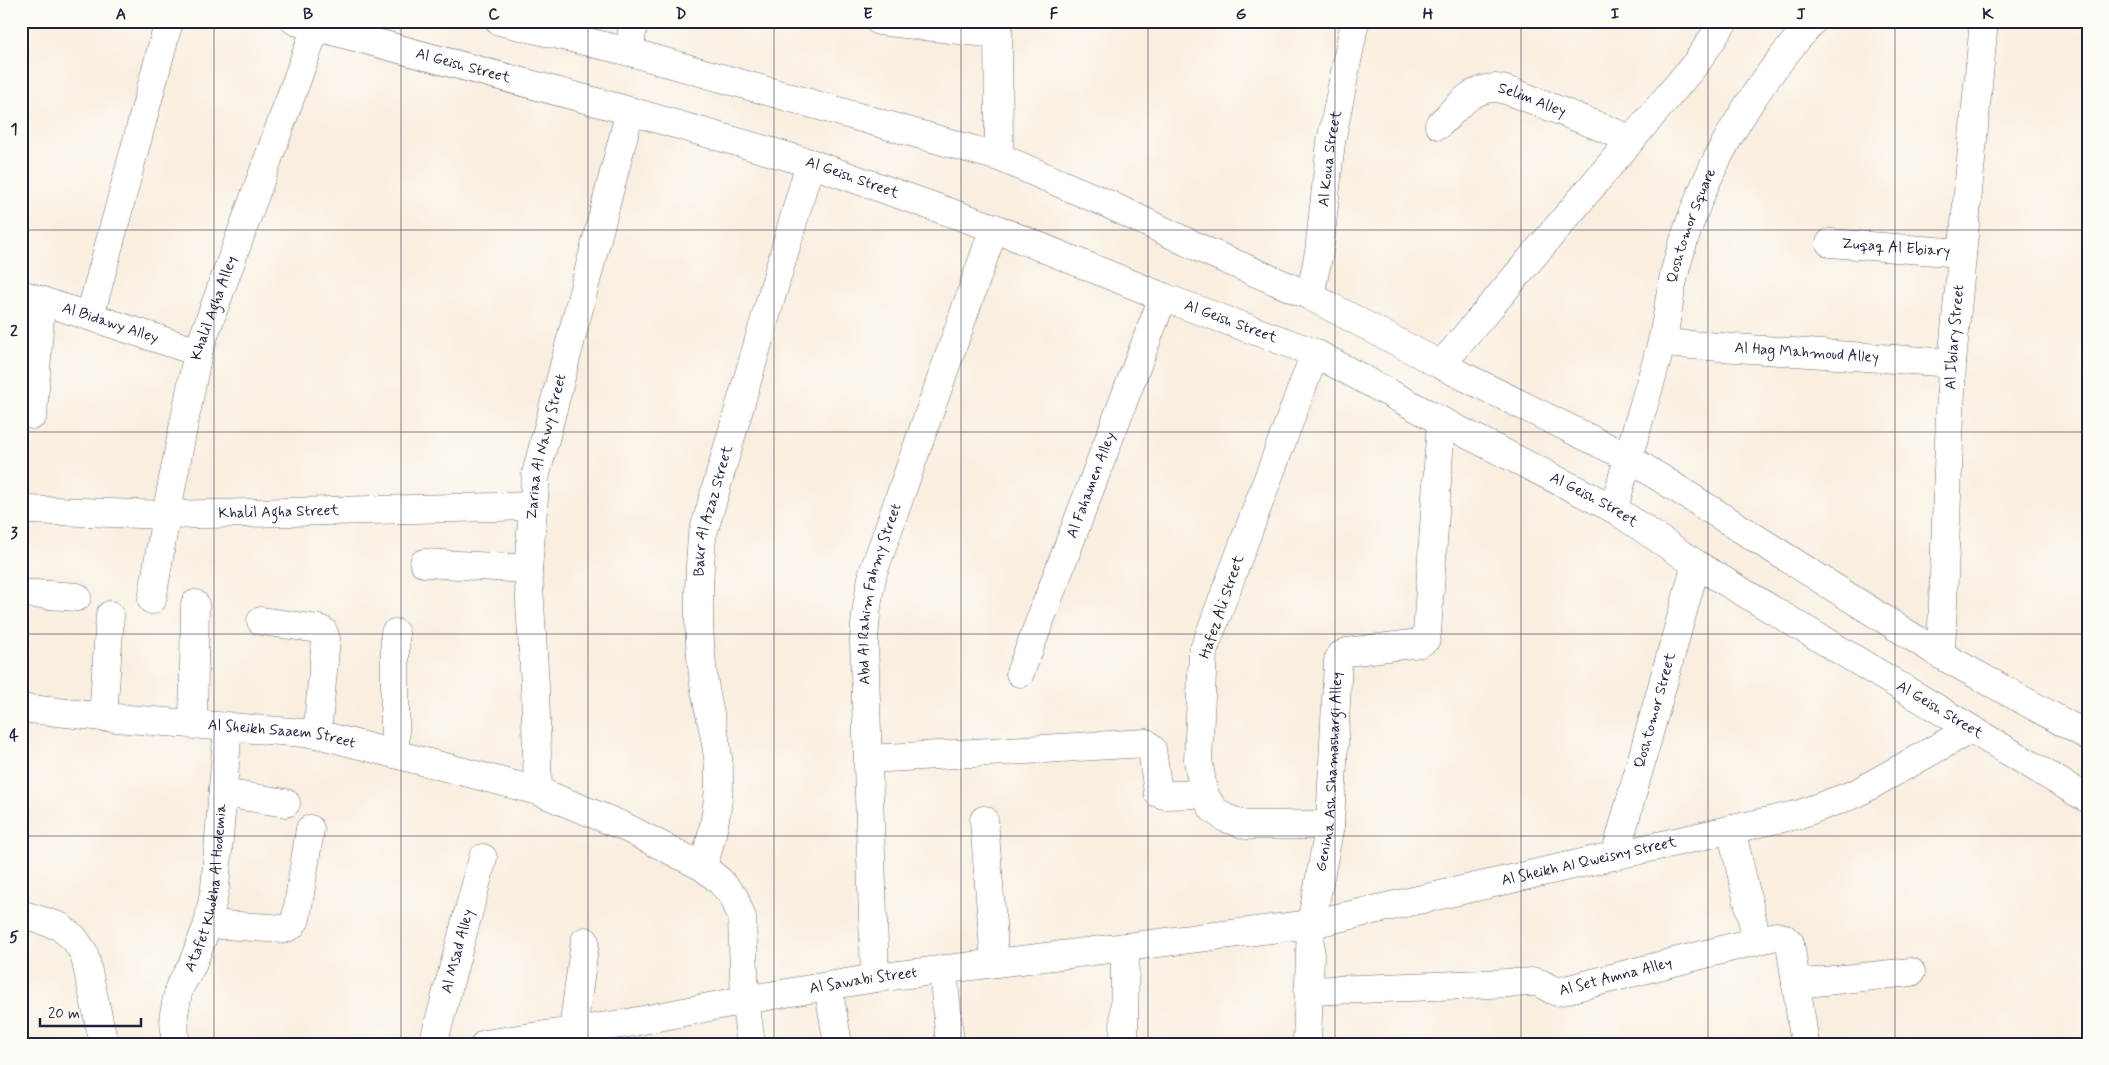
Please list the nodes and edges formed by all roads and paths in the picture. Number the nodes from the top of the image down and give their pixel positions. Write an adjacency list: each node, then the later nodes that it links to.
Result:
1 (169, 21): 23 (street)
2 (499, 21): 11 (street)
3 (633, 21): 11 (street)
4 (879, 21): 10 (street)
5 (1355, 21): 21 (street, Al Koua Street)
6 (1724, 21): 14 (street)
7 (1813, 21): 24 (street, Qoshtomor Square)
8 (1984, 21): 19 (street, Al Ibiary Street)
9 (306, 24): 12 (street, Al Geish Street); 25 (street, Khalil Agha Alley)
10 (997, 28): 15 (street)
11 (630, 52): 15 (street)
12 (630, 111): 16 (street, Al Geish Street); 32 (street, Zariaa Al Nawy Street)
13 (1439, 125): 14 (street, Selim Alley)
14 (1631, 139): 28 (street)
15 (999, 157): 21 (street)
16 (810, 163): 17 (street, Al Geish Street); 68 (street, Bakr Al Azaz Street)
17 (994, 228): 20 (street, Al Geish Street); 56 (street, Abd Al Rahim Fahmy Street)
18 (1830, 243): 19 (street, Zuqaq Al Ebiary)
19 (1962, 253): 27 (street, Al Ibiary Street)
20 (1163, 296): 26 (street, Al Geish Street); 47 (street, Al Fahamen Alley)
21 (1310, 296): 28 (street)
22 (31, 297): 23 (street, Al Bidawy Alley); 29 (street)
23 (90, 316): 25 (street, Al Bidawy Alley)
24 (1662, 343): 27 (street, Al Hag Mahmoud Alley); 31 (street, Qoshtomor Square)
25 (198, 352): 35 (street, Khalil Agha Alley)
26 (1315, 353): 30 (street, Al Geish Street); 59 (street, Hafez Ali Street)
27 (1952, 363): 46 (street, Al Ibiary Street)
28 (1441, 365): 31 (street)
29 (33, 415)
30 (1441, 421): 34 (street, Al Geish Street); 63 (street, Genina Ash Shamashargi Alley)
31 (1627, 457): 34 (street, Qoshtomor Square); 46 (street)
32 (532, 506): 35 (street, Khalil Agha Street); 38 (street, Zariaa Al Nawy Street)
33 (27, 510): 35 (street, Khalil Agha Street)
34 (1614, 510): 37 (street, Al Geish Street)
35 (166, 515): 41 (street, Khalil Agha Alley)
36 (424, 563): 38 (street)
37 (1696, 564): 52 (street, Al Geish Street); 66 (street, Qoshtomor Street)
38 (528, 569): 57 (street, Zariaa Al Nawy Street)
39 (21, 594): 40 (street)
40 (77, 597)
41 (152, 600)
42 (194, 604): 50 (street)
43 (110, 615): 49 (street)
44 (261, 621): 53 (street)
45 (394, 633): 55 (street)
46 (1940, 656): 54 (street)
47 (1020, 673)
48 (21, 708): 49 (street, Al Sheikh Saaem Street)
49 (103, 718): 50 (street, Al Sheikh Saaem Street)
50 (193, 725): 51 (street, Al Sheikh Saaem Street)
51 (228, 726): 53 (street, Al Sheikh Saaem Street); 58 (street, Atafet Khokha Al Hodemia)
52 (1969, 730): 60 (street, Al Geish Street); 65 (street, Al Sheikh Al Qweisny Street)
53 (317, 734): 55 (street, Al Sheikh Saaem Street)
54 (2088, 736)
55 (395, 754): 57 (street, Al Sheikh Saaem Street)
56 (869, 759): 59 (street); 78 (street, Abd Al Rahim Fahmy Street)
57 (538, 791): 68 (street)
58 (223, 793): 61 (street); 70 (street, Atafet Khokha Al Hodemia)
59 (1204, 794): 63 (street, Hafez Ali Street)
60 (2088, 799)
61 (286, 803)
62 (984, 820): 75 (street)
63 (1330, 825): 71 (street, Genina Ash Shamashargi Alley)
64 (310, 829): 70 (street)
65 (1731, 829): 66 (street, Al Sheikh Al Qweisny Street); 72 (street)
66 (1615, 856): 71 (street, Al Sheikh Al Qweisny Street)
67 (483, 858): 87 (street, Al Msad Alley)
68 (703, 867): 82 (street)
69 (21, 914): 85 (street)
70 (208, 924): 86 (street, Atafet Khokha Al Hodemia)
71 (1311, 924): 74 (street, Al Sawabi Street); 81 (street)
72 (1757, 940): 79 (street, Al Set Amna Alley); 81 (street, Al Set Amna Alley)
73 (585, 941): 83 (street)
74 (1125, 947): 75 (street, Al Sawabi Street); 92 (street)
75 (995, 963): 76 (street, Al Sawabi Street)
76 (942, 969): 78 (street, Al Sawabi Street); 91 (street)
77 (1911, 972): 79 (street)
78 (875, 978): 80 (street, Al Sawabi Street)
79 (1796, 984): 94 (street, Al Set Amna Alley)
80 (828, 986): 82 (street, Al Sawabi Street); 90 (street)
81 (1308, 991): 93 (street)
82 (745, 1000): 84 (street, Al Sawabi Street); 89 (street)
83 (573, 1030): 84 (street, Al Sawabi Street); 88 (street, Al Sawabi Street)
84 (629, 1033)
85 (104, 1044)
86 (175, 1044)
87 (433, 1044)
88 (485, 1044)
89 (751, 1044)
90 (838, 1044)
91 (950, 1044)
92 (1124, 1044)
93 (1307, 1044)
94 (1805, 1044)

